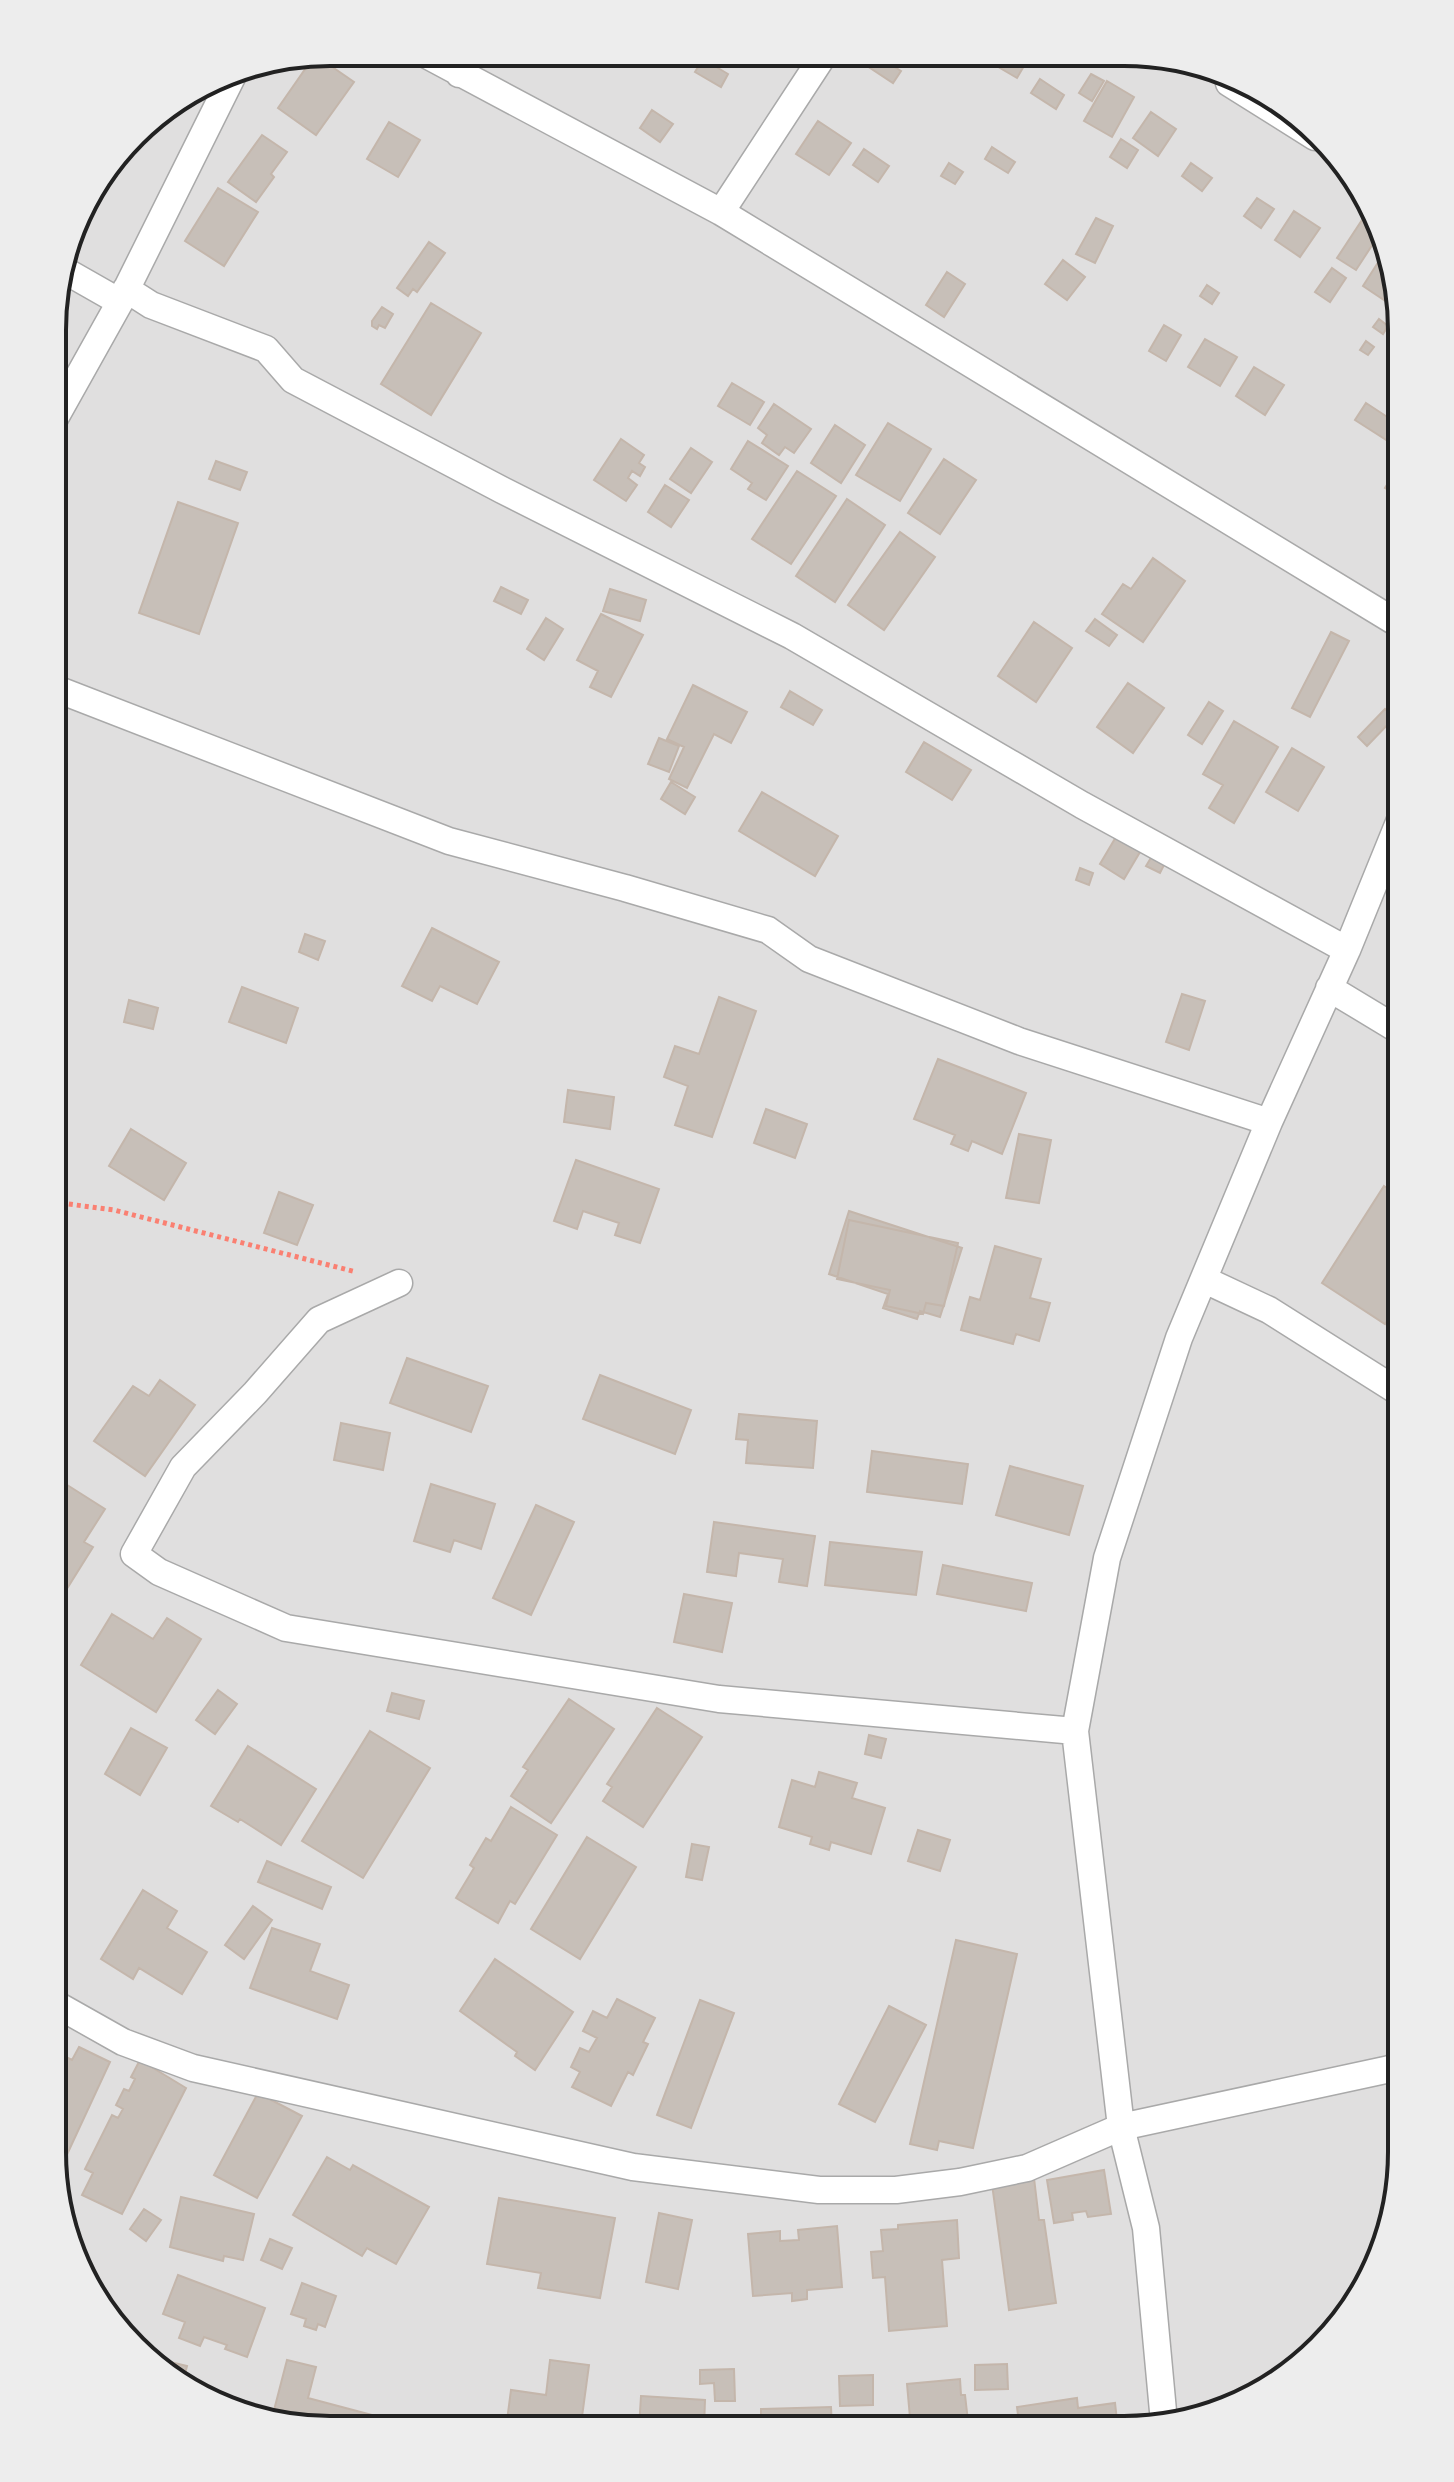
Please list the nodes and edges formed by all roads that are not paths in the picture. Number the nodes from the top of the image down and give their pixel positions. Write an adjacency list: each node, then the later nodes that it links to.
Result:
1 (471, 66): 4 (street)
2 (816, 66): 4 (street)
3 (227, 87): 6 (street)
4 (721, 212): 8 (street)
5 (73, 274): 6 (street)
6 (123, 295): 7 (street); 11 (street)
7 (66, 398)
8 (1388, 617)
9 (66, 693): 14 (street)
10 (1388, 850): 11 (street)
11 (1347, 950): 12 (street)
12 (1329, 988): 13 (street); 14 (street)
13 (1388, 1023)
14 (1269, 1122): 15 (street)
15 (1205, 1280): 17 (street); 18 (street)
16 (399, 1283): 18 (street)
17 (1387, 1385)
18 (1075, 1731): 21 (street)
19 (66, 2010): 21 (street)
20 (1387, 2070): 21 (street)
21 (1121, 2127): 22 (street)
22 (1163, 2412)

